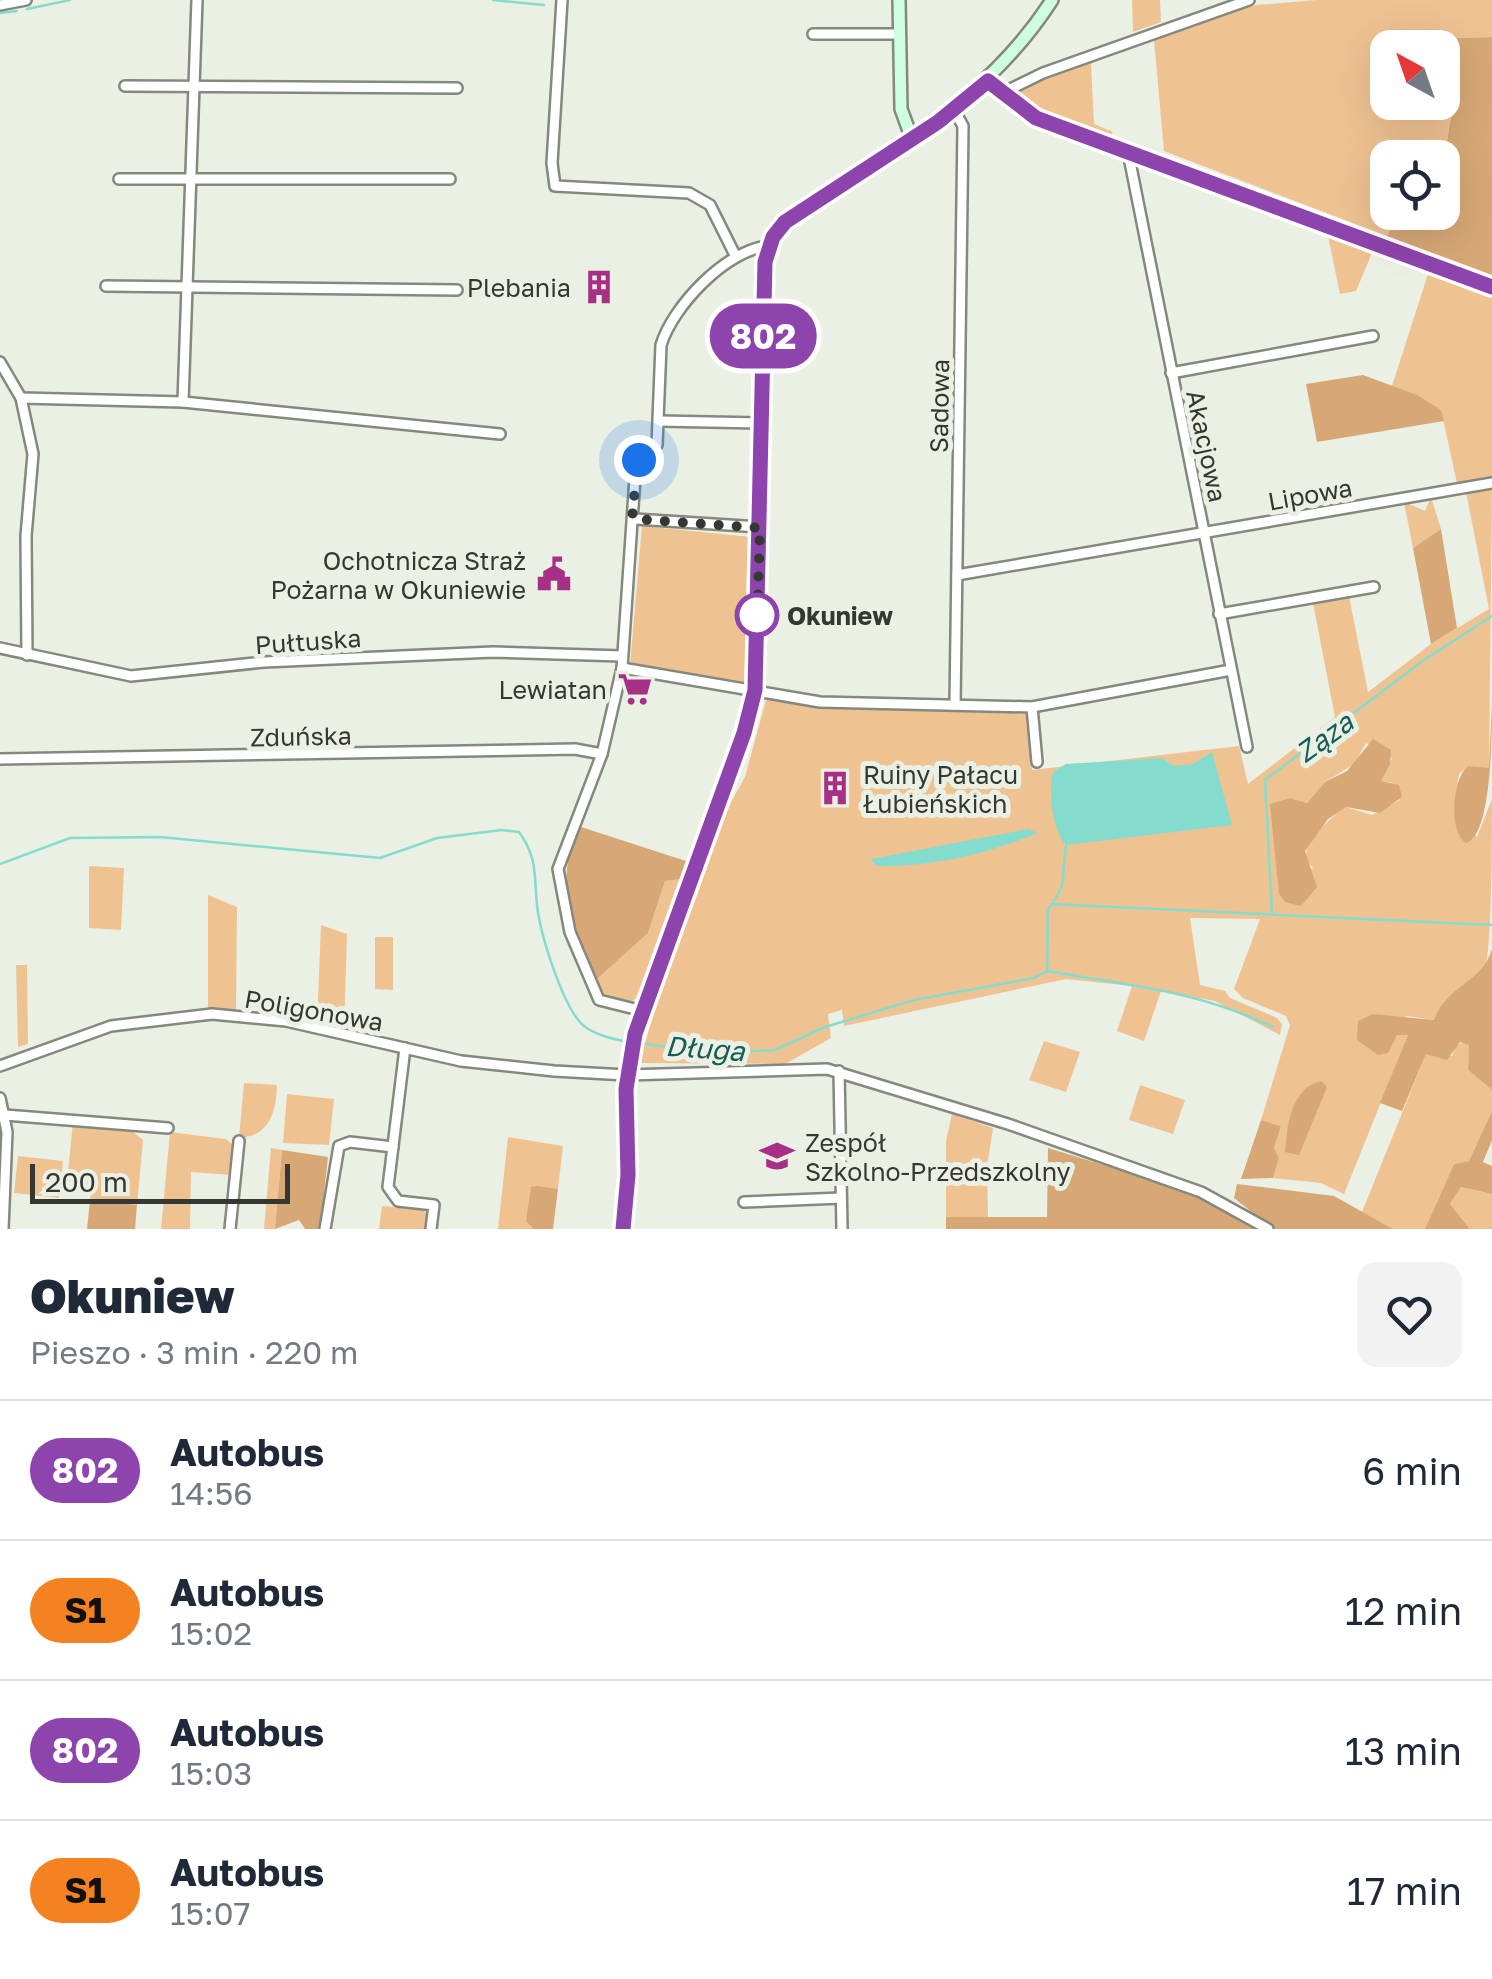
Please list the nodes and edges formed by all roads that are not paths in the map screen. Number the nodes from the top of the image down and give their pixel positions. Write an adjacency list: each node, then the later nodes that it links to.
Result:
1 (26, 0): 7 (street)
2 (197, 0): 12 (street)
3 (900, 0): 9 (main road)
4 (1052, 0): 10 (main road)
5 (1249, 0): 14 (street)
6 (559, 2): 22 (street)
7 (0, 5)
8 (814, 34): 9 (street)
9 (900, 34): 16 (main road)
10 (988, 81): 14 (main road); 15 (main road)
11 (125, 86): 12 (street)
12 (194, 86): 13 (street); 20 (street)
13 (458, 88)
14 (1000, 94): 17 (main road)
15 (954, 110): 16 (main road); 39 (street, Sadowa)
16 (912, 139): 21 (main road)
17 (1128, 152): 25 (main road); 29 (street, Akacjowa)
18 (119, 179): 20 (street)
19 (450, 180): 20 (street)
20 (192, 181): 24 (street)
21 (768, 246): 22 (street); 33 (main road)
22 (736, 257): 32 (street)
23 (106, 286): 24 (street)
24 (189, 287): 26 (street); 31 (street)
25 (1492, 287)
26 (457, 290)
27 (1373, 336): 29 (street)
28 (0, 362): 30 (street)
29 (1171, 373): 38 (street, Akacjowa)
30 (21, 398): 31 (street); 43 (street)
31 (184, 402): 34 (street)
32 (659, 422): 33 (street); 36 (street)
33 (762, 423): 37 (main road)
34 (500, 434)
35 (1492, 483): 38 (street, Lipowa)
36 (635, 519): 37 (street); 44 (street)
37 (760, 528): 46 (main road)
38 (1204, 532): 39 (street, Lipowa); 41 (street, Akacjowa)
39 (957, 575): 47 (street, Sadowa)
40 (1374, 587): 41 (street)
41 (1219, 614): 45 (street, Akacjowa)
42 (0, 648): 43 (street, Pułtuska)
43 (27, 654): 44 (street, Pułtuska)
44 (622, 662): 46 (street, Pułtuska); 50 (street)
45 (1231, 670): 48 (street, Pułtuska); 49 (street, Akacjowa)
46 (755, 690): 47 (street, Pułtuska); 53 (main road)
47 (955, 705): 48 (street, Pułtuska)
48 (1032, 708): 52 (street)
49 (1247, 747)
50 (602, 754): 51 (street, Zduńska); 53 (street)
51 (0, 759)
52 (1036, 762)
53 (643, 1011): 57 (main road)
54 (405, 1048): 55 (street, Poligonowa); 57 (street, Poligonowa); 62 (street)
55 (0, 1066)
56 (839, 1071): 57 (street, Poligonowa); 63 (street); 71 (street, Poligonowa)
57 (627, 1075): 69 (main road)
58 (0, 1098): 59 (street)
59 (5, 1115): 60 (street); 65 (street)
60 (168, 1128)
61 (239, 1142): 66 (street)
62 (393, 1147): 67 (street); 68 (street)
63 (841, 1198): 64 (street); 70 (street)
64 (744, 1202)
65 (3, 1229)
66 (230, 1229)
67 (325, 1229)
68 (431, 1229)
69 (623, 1229)
70 (842, 1229)
71 (1268, 1229)

